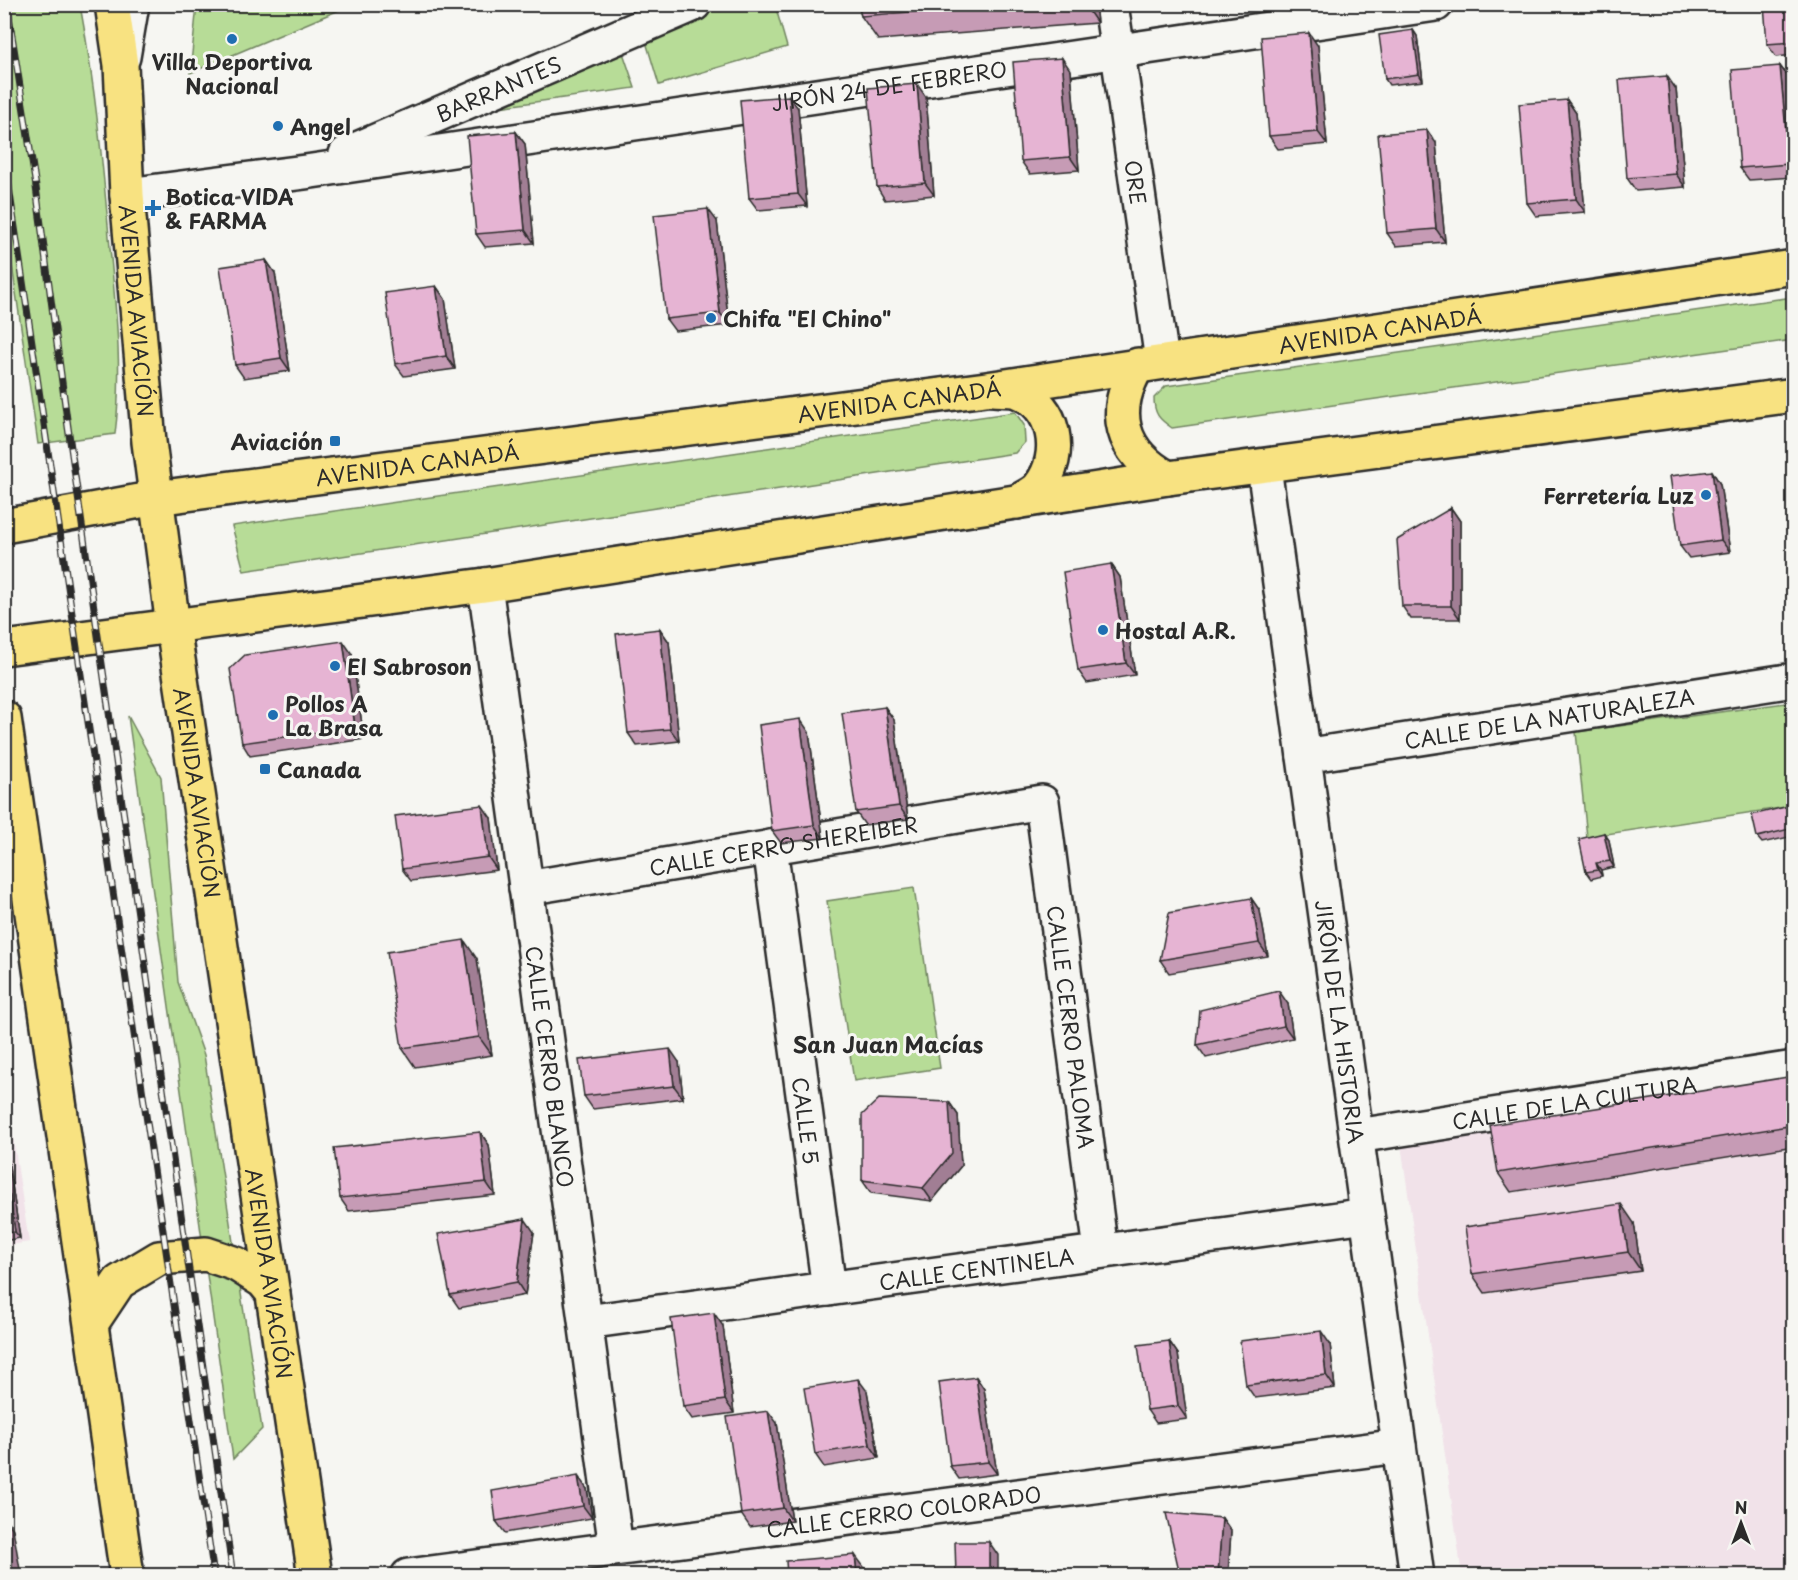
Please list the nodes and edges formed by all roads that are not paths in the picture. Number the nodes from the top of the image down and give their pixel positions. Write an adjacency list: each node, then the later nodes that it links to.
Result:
1 (112, 4): 7 (main road, AVENIDA AVIACIÓN)
2 (132, 4): 7 (street)
3 (694, 4): 8 (street, BARRANTES)
4 (1111, 4): 6 (street, ORE)
5 (1437, 4): 6 (street, JIRÓN 24 DE FEBRERO)
6 (1120, 51): 8 (street, JIRÓN 24 DE FEBRERO); 11 (street, ORE)
7 (121, 65): 9 (main road, AVENIDA AVIACIÓN)
8 (305, 172): 9 (street, JIRÓN 24 DE FEBRERO)
9 (127, 195): 16 (main road, AVENIDA AVIACIÓN)
10 (1794, 267): 11 (main road, AVENIDA CANADÁ)
11 (1150, 363): 12 (main road, AVENIDA CANADÁ); 15 (main road)
12 (987, 388): 16 (main road, AVENIDA CANADÁ); 17 (main road)
13 (1794, 395): 14 (main road)
14 (1264, 467): 15 (main road); 24 (street, JIRÓN DE LA HISTORIA)
15 (1168, 478): 17 (main road)
16 (156, 498): 18 (main road, AVENIDA CANADÁ); 20 (main road, AVENIDA AVIACIÓN)
17 (1017, 502): 19 (main road)
18 (4, 526)
19 (485, 585): 20 (main road); 27 (street, CALLE CERRO BLANCO)
20 (173, 626): 21 (main road); 33 (main road, AVENIDA AVIACIÓN)
21 (4, 648)
22 (1794, 680): 24 (street, CALLE DE LA NATURALEZA)
23 (4, 718): 34 (main road)
24 (1304, 756): 29 (street, JIRÓN DE LA HISTORIA)
25 (1042, 802): 26 (street, CALLE CERRO SHEREIBER); 31 (street, CALLE CERRO PALOMA)
26 (770, 847): 27 (street, CALLE CERRO SHEREIBER); 32 (street, CALLE 5)
27 (526, 888): 35 (street, CALLE CERRO BLANCO)
28 (1794, 1068): 29 (street, CALLE DE LA CULTURA)
29 (1356, 1136): 30 (street, JIRÓN DE LA HISTORIA)
30 (1367, 1215): 31 (street, CALLE CENTINELA); 36 (street, JIRÓN DE LA HISTORIA)
31 (1101, 1251): 32 (street, CALLE CENTINELA)
32 (829, 1289): 35 (street, CALLE CENTINELA)
33 (273, 1293): 34 (main road); 39 (main road, AVENIDA AVIACIÓN)
34 (93, 1321): 38 (main road)
35 (586, 1322): 37 (street, CALLE CERRO BLANCO)
36 (1399, 1446): 37 (street, CALLE CERRO COLORADO); 41 (street, JIRÓN DE LA HISTORIA)
37 (616, 1548): 40 (street, CALLE CERRO COLORADO)
38 (127, 1575)
39 (315, 1575)
40 (408, 1575)
41 (1417, 1575)

